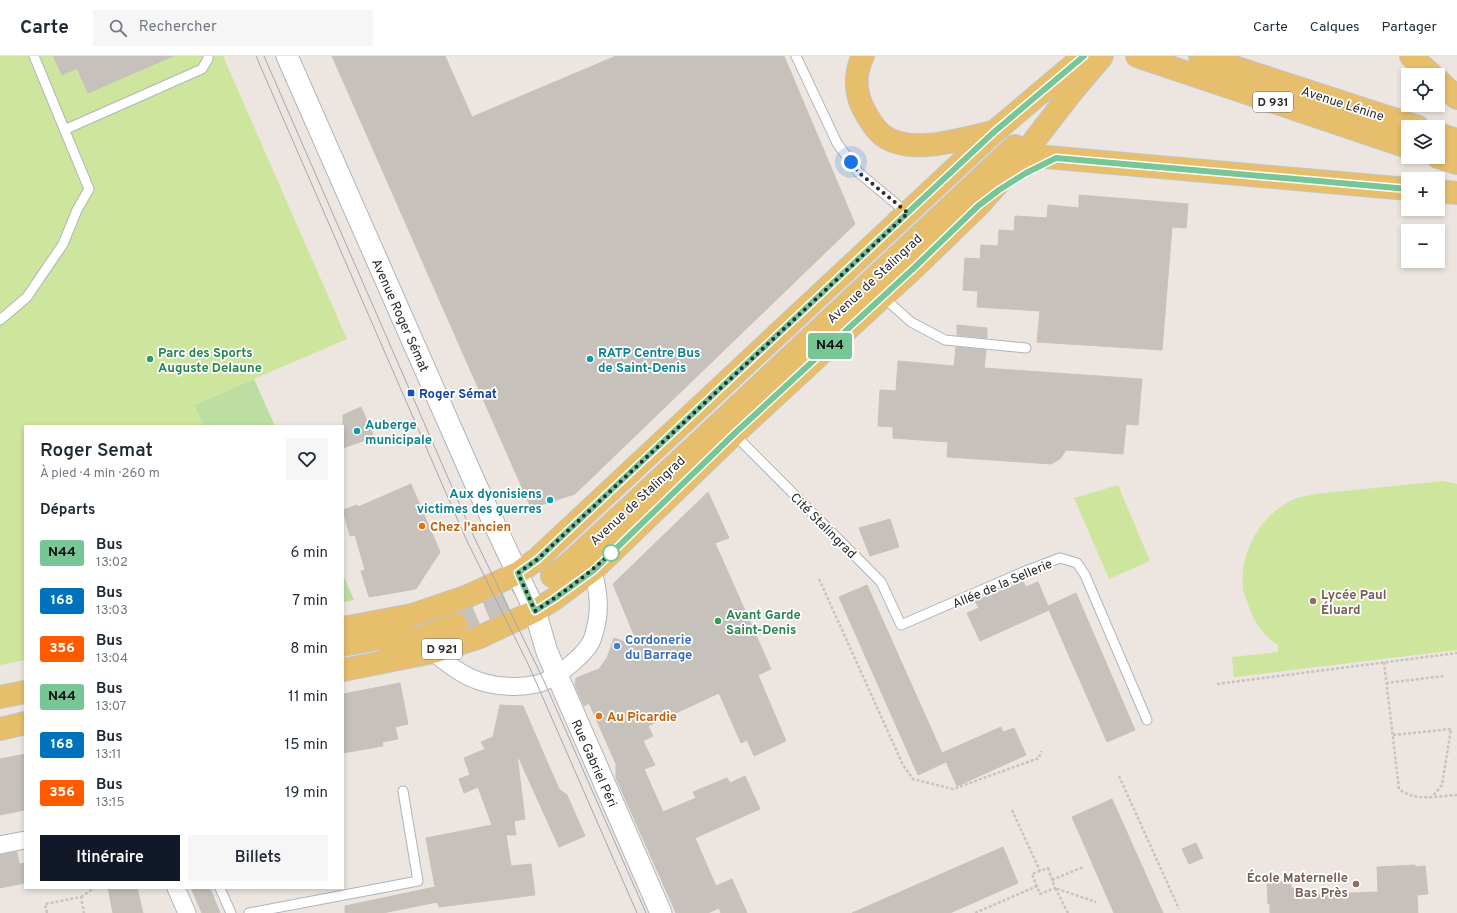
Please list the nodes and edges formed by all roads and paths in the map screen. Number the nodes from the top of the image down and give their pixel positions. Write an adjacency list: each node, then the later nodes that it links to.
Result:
1 (34, 56): 14 (lane)
2 (208, 56): 14 (lane)
3 (287, 56): 36 (street, Avenue Roger Sémat)
4 (796, 56): 28 (lane)
5 (863, 56): 15 (main road)
6 (1084, 56): 15 (main road, Avenue de Stalingrad)
7 (1102, 56): 12 (main road, Avenue de Stalingrad)
8 (1137, 56): 18 (main road, Avenue Lénine / D 931)
9 (1200, 56): 13 (main road, Avenue Lénine / D 931)
10 (1412, 56): 11 (main road)
11 (1425, 68)
12 (1071, 93): 20 (main road, Avenue de Stalingrad); 23 (main road, Avenue de Stalingrad)
13 (1401, 121)
14 (64, 130): 31 (lane)
15 (994, 132): 28 (main road, Avenue de Stalingrad)
16 (1445, 136): 17 (main road)
17 (1457, 140)
18 (1401, 145)
19 (1056, 158): 20 (main road); 24 (main road); 27 (main road)
20 (1020, 159): 23 (main road); 27 (main road, Avenue de Stalingrad)
21 (1445, 159): 22 (main road)
22 (1457, 163)
23 (979, 179): 34 (main road, Avenue de Stalingrad)
24 (1401, 188)
25 (1445, 192): 26 (main road)
26 (1457, 193)
27 (978, 206): 30 (main road, Avenue de Stalingrad)
28 (908, 213): 29 (main road, Avenue de Stalingrad)
29 (849, 268): 34 (main road); 36 (main road, Avenue de Stalingrad)
30 (883, 297): 32 (lane); 33 (main road, Avenue de Stalingrad)
31 (0, 320)
32 (1026, 348)
33 (734, 434): 35 (main road, Avenue de Stalingrad); 40 (lane, Cité Stalingrad)
34 (601, 534): 37 (main road, Avenue de Stalingrad)
35 (594, 570): 39 (main road, Avenue de Stalingrad); 48 (street)
36 (518, 573): 39 (street, Avenue Roger Sémat); 41 (main road, Avenue de Stalingrad)
37 (552, 576)
38 (819, 579): 61 (path)
39 (535, 611): 43 (main road, D 921); 48 (street, Rue Gabriel Péri)
40 (901, 626): 55 (lane, Allée de la Sellerie)
41 (344, 628)
42 (344, 645): 45 (main road, D 921)
43 (433, 652): 47 (main road, D 921); 48 (street)
44 (1457, 653): 46 (path)
45 (344, 655)
46 (1384, 662): 50 (path); 51 (path)
47 (344, 670)
48 (557, 675): 85 (street, Rue Gabriel Péri)
49 (1444, 676): 50 (path)
50 (1386, 683): 60 (path)
51 (1217, 684)
52 (24, 692): 54 (main road)
53 (24, 696): 54 (main road)
54 (0, 698)
55 (1148, 720)
56 (24, 722): 57 (main road)
57 (0, 729)
58 (24, 730): 59 (main road)
59 (0, 733)
60 (1393, 735): 65 (path); 65 (path)
61 (1041, 751)
62 (1119, 776): 79 (path)
63 (403, 792): 84 (lane)
64 (1457, 794): 65 (path)
65 (1432, 797)
66 (1012, 810): 70 (path)
67 (24, 840): 68 (street)
68 (0, 845)
69 (1083, 866): 71 (path)
70 (1040, 871): 71 (path); 72 (path)
71 (1052, 880): 73 (path)
72 (1037, 886): 73 (path); 86 (path)
73 (1055, 888): 78 (path); 87 (path)
74 (93, 889): 77 (path)
75 (176, 889): 82 (street)
76 (220, 889): 83 (lane)
77 (81, 897): 80 (path); 81 (path)
78 (1096, 902)
79 (1179, 909)
80 (47, 913)
81 (84, 913)
82 (187, 913)
83 (231, 913)
84 (248, 913)
85 (661, 913)
86 (975, 913)
87 (1068, 913)

